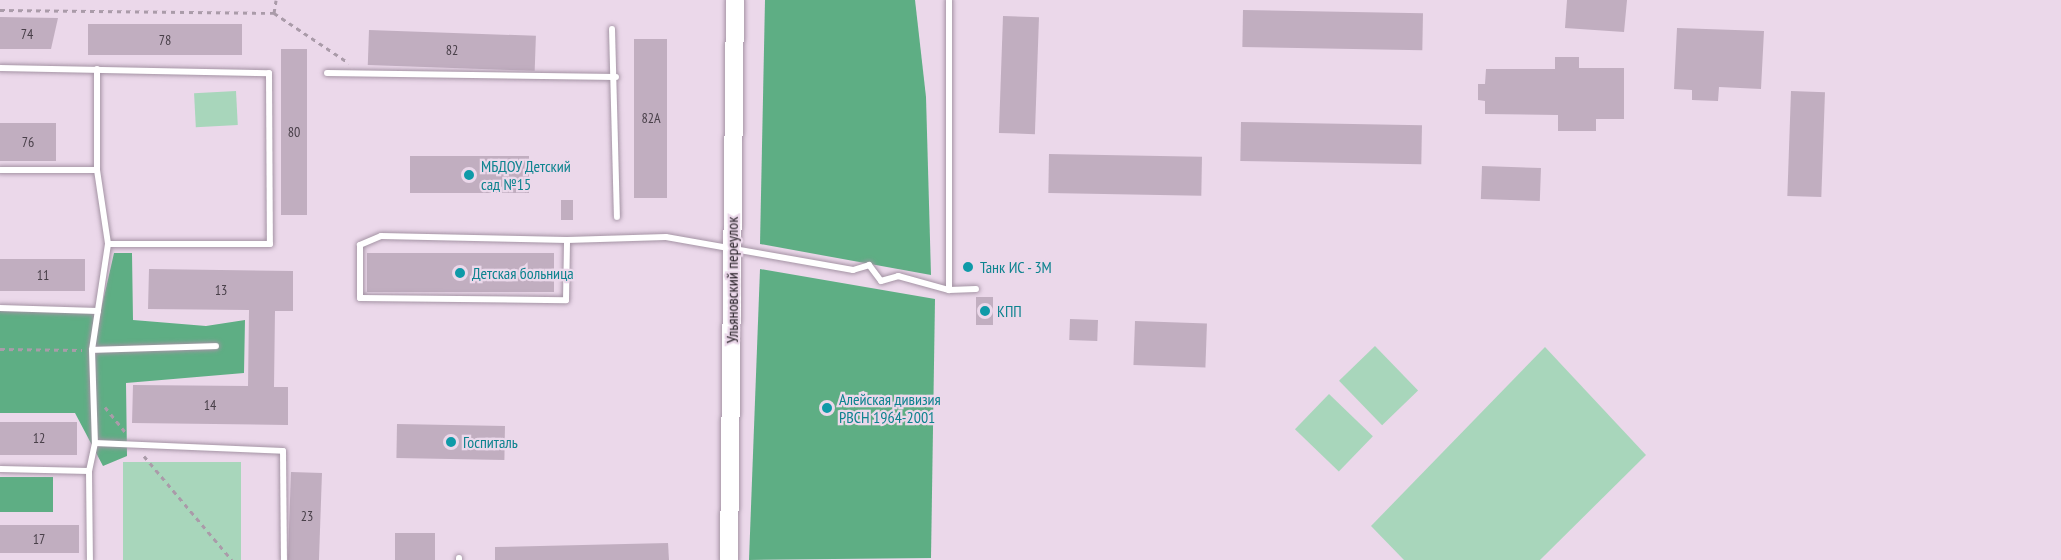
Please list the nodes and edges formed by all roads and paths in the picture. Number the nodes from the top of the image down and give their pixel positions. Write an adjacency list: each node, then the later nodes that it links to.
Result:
1 (276, 0): 5 (path)
2 (735, 0): 17 (main road, Ульяновский переулок)
3 (949, 0): 18 (lane)
4 (0, 10): 5 (path)
5 (274, 13): 10 (path)
6 (612, 29): 11 (lane)
7 (0, 68): 8 (lane)
8 (97, 69): 13 (lane); 16 (lane)
9 (327, 73): 10 (lane)
10 (366, 74): 11 (lane)
11 (616, 77): 14 (lane)
12 (0, 170): 13 (lane)
13 (97, 170): 16 (lane)
14 (617, 217)
15 (567, 240): 15 (lane); 17 (lane)
16 (108, 244): 21 (lane)
17 (732, 249): 18 (lane); 33 (main road, Ульяновский переулок)
18 (949, 290): 19 (lane)
19 (976, 290)
20 (0, 308): 21 (lane)
21 (98, 311): 24 (lane)
22 (216, 346): 24 (lane)
23 (0, 349): 24 (path)
24 (92, 350): 25 (lane)
25 (92, 390): 26 (lane); 27 (path)
26 (95, 443): 27 (lane); 29 (lane)
27 (136, 446): 31 (path); 32 (lane)
28 (0, 469): 29 (lane)
29 (89, 471): 30 (lane)
30 (90, 560)
31 (232, 560)
32 (284, 560)
33 (729, 560)

